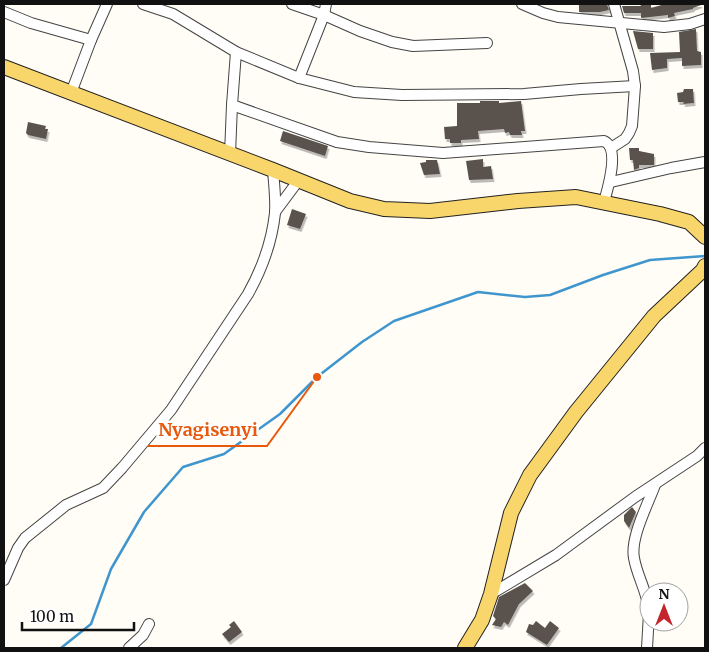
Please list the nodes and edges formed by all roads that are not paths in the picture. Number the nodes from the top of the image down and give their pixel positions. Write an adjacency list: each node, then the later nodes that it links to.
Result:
1 (107, 4): 11 (street)
2 (143, 4): 13 (street)
3 (292, 4): 8 (street)
4 (326, 4): 8 (street)
5 (522, 4): 10 (street)
6 (614, 4): 10 (street)
7 (4, 12): 11 (street)
8 (324, 15): 12 (street); 15 (street)
9 (705, 19): 10 (street)
10 (619, 22): 16 (street)
11 (91, 40): 17 (street)
12 (487, 43)
13 (236, 52): 15 (street); 18 (street)
14 (4, 67): 17 (main road)
15 (299, 78): 16 (street)
16 (635, 86): 19 (street)
17 (71, 93): 20 (main road)
18 (232, 105): 19 (street); 20 (street)
19 (611, 148): 24 (street)
20 (230, 154): 22 (main road)
21 (705, 162): 24 (street)
22 (273, 170): 23 (main road); 26 (street)
23 (298, 181): 25 (main road); 26 (street)
24 (610, 182): 25 (street)
25 (604, 202): 27 (main road)
26 (275, 212): 31 (street)
27 (705, 236)
28 (705, 266): 33 (main road)
29 (705, 448): 30 (street)
30 (655, 484): 32 (street); 33 (street)
31 (4, 580)
32 (642, 582)
33 (491, 594): 37 (main road)
34 (149, 624): 36 (street)
35 (648, 632): 38 (street)
36 (128, 648)
37 (465, 648)
38 (647, 648)

